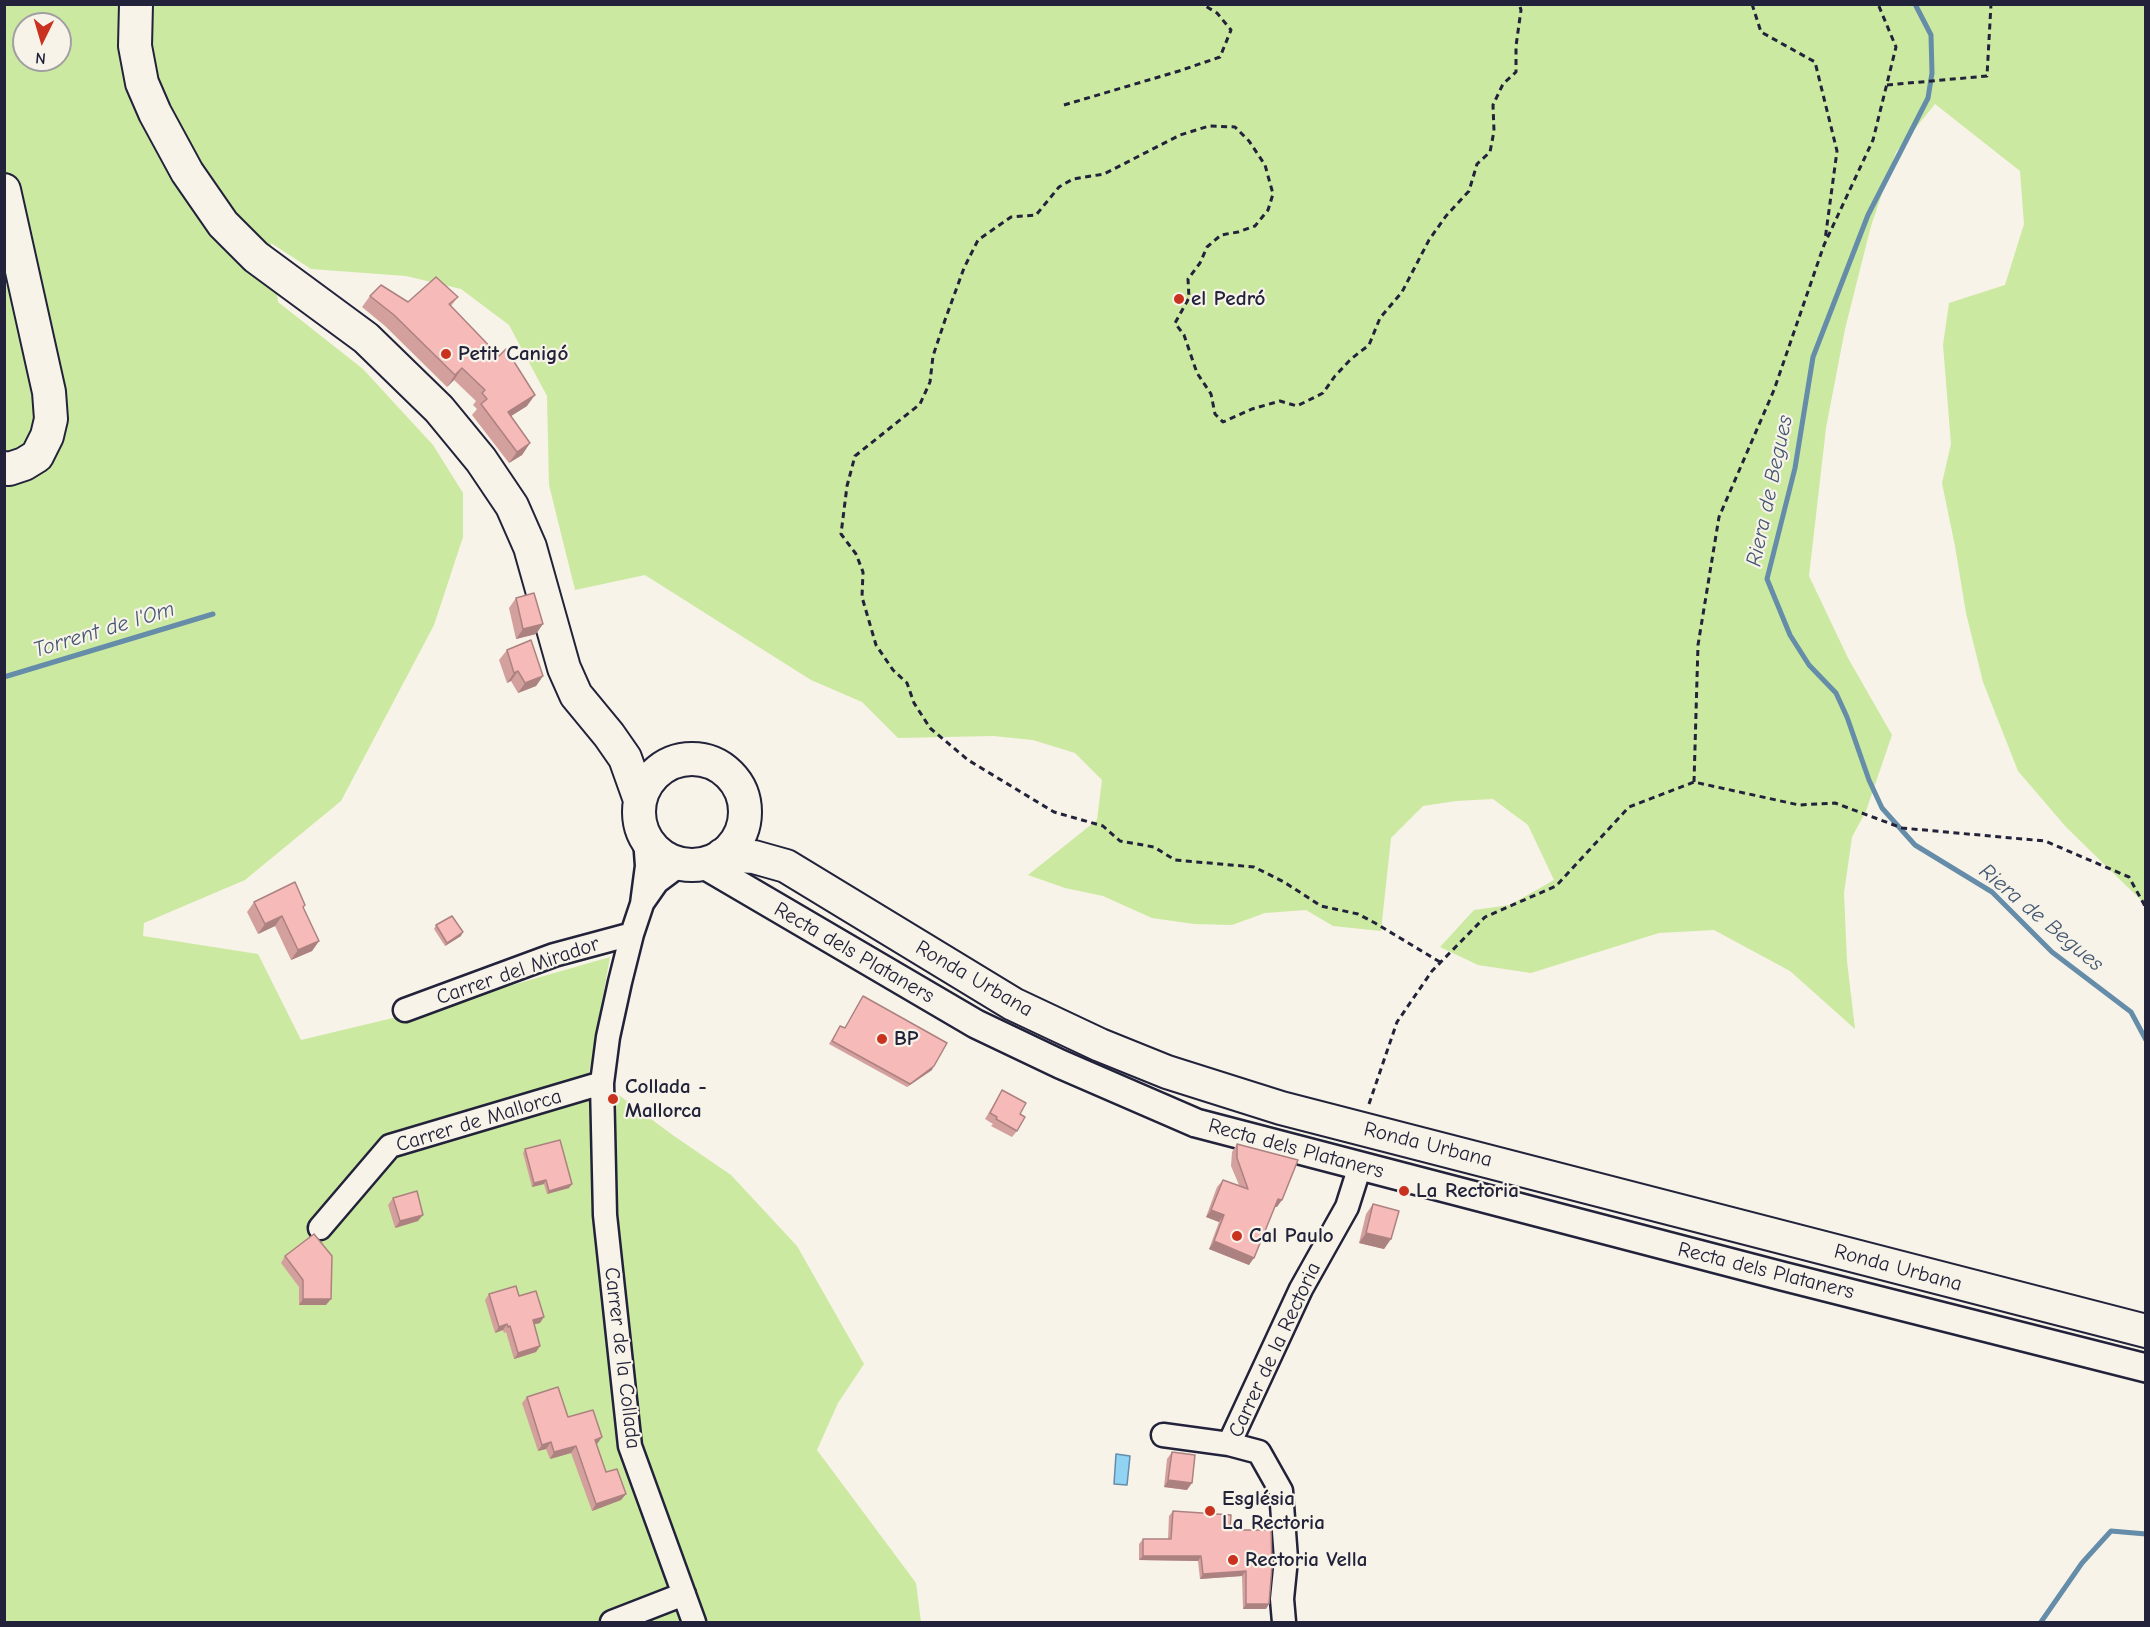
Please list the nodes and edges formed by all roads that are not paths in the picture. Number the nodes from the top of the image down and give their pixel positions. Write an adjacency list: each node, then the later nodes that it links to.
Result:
1 (136, 4): 4 (main road)
2 (4, 190): 3 (main road)
3 (4, 468)
4 (609, 735): 5 (main road); 6 (main road)
5 (672, 763): 6 (main road); 7 (main road, Ronda Urbana)
6 (640, 800): 8 (main road)
7 (745, 815): 9 (main road); 10 (main road, Ronda Urbana)
8 (645, 838): 9 (main road, Ronda Urbana); 11 (street)
9 (702, 861): 10 (main road, Ronda Urbana); 11 (street); 15 (street, Recta dels Plataners)
10 (786, 866): 17 (main road, Ronda Urbana)
11 (642, 904): 12 (street, Carrer de la Collada)
12 (632, 934): 13 (street, Carrer del Mirador); 14 (street, Carrer de la Collada)
13 (405, 1010)
14 (602, 1083): 16 (street, Carrer de Mallorca); 21 (street, Carrer de la Collada)
15 (1360, 1166): 18 (street, Recta dels Plataners); 20 (street, Carrer de la Rectoria)
16 (320, 1228)
17 (2145, 1331)
18 (2145, 1368)
19 (1163, 1435): 20 (street)
20 (1229, 1444): 24 (street, Carrer de la Rectoria)
21 (684, 1594): 22 (street); 23 (street, Carrer de la Collada)
22 (612, 1623)
23 (694, 1623)
24 (1284, 1623)

